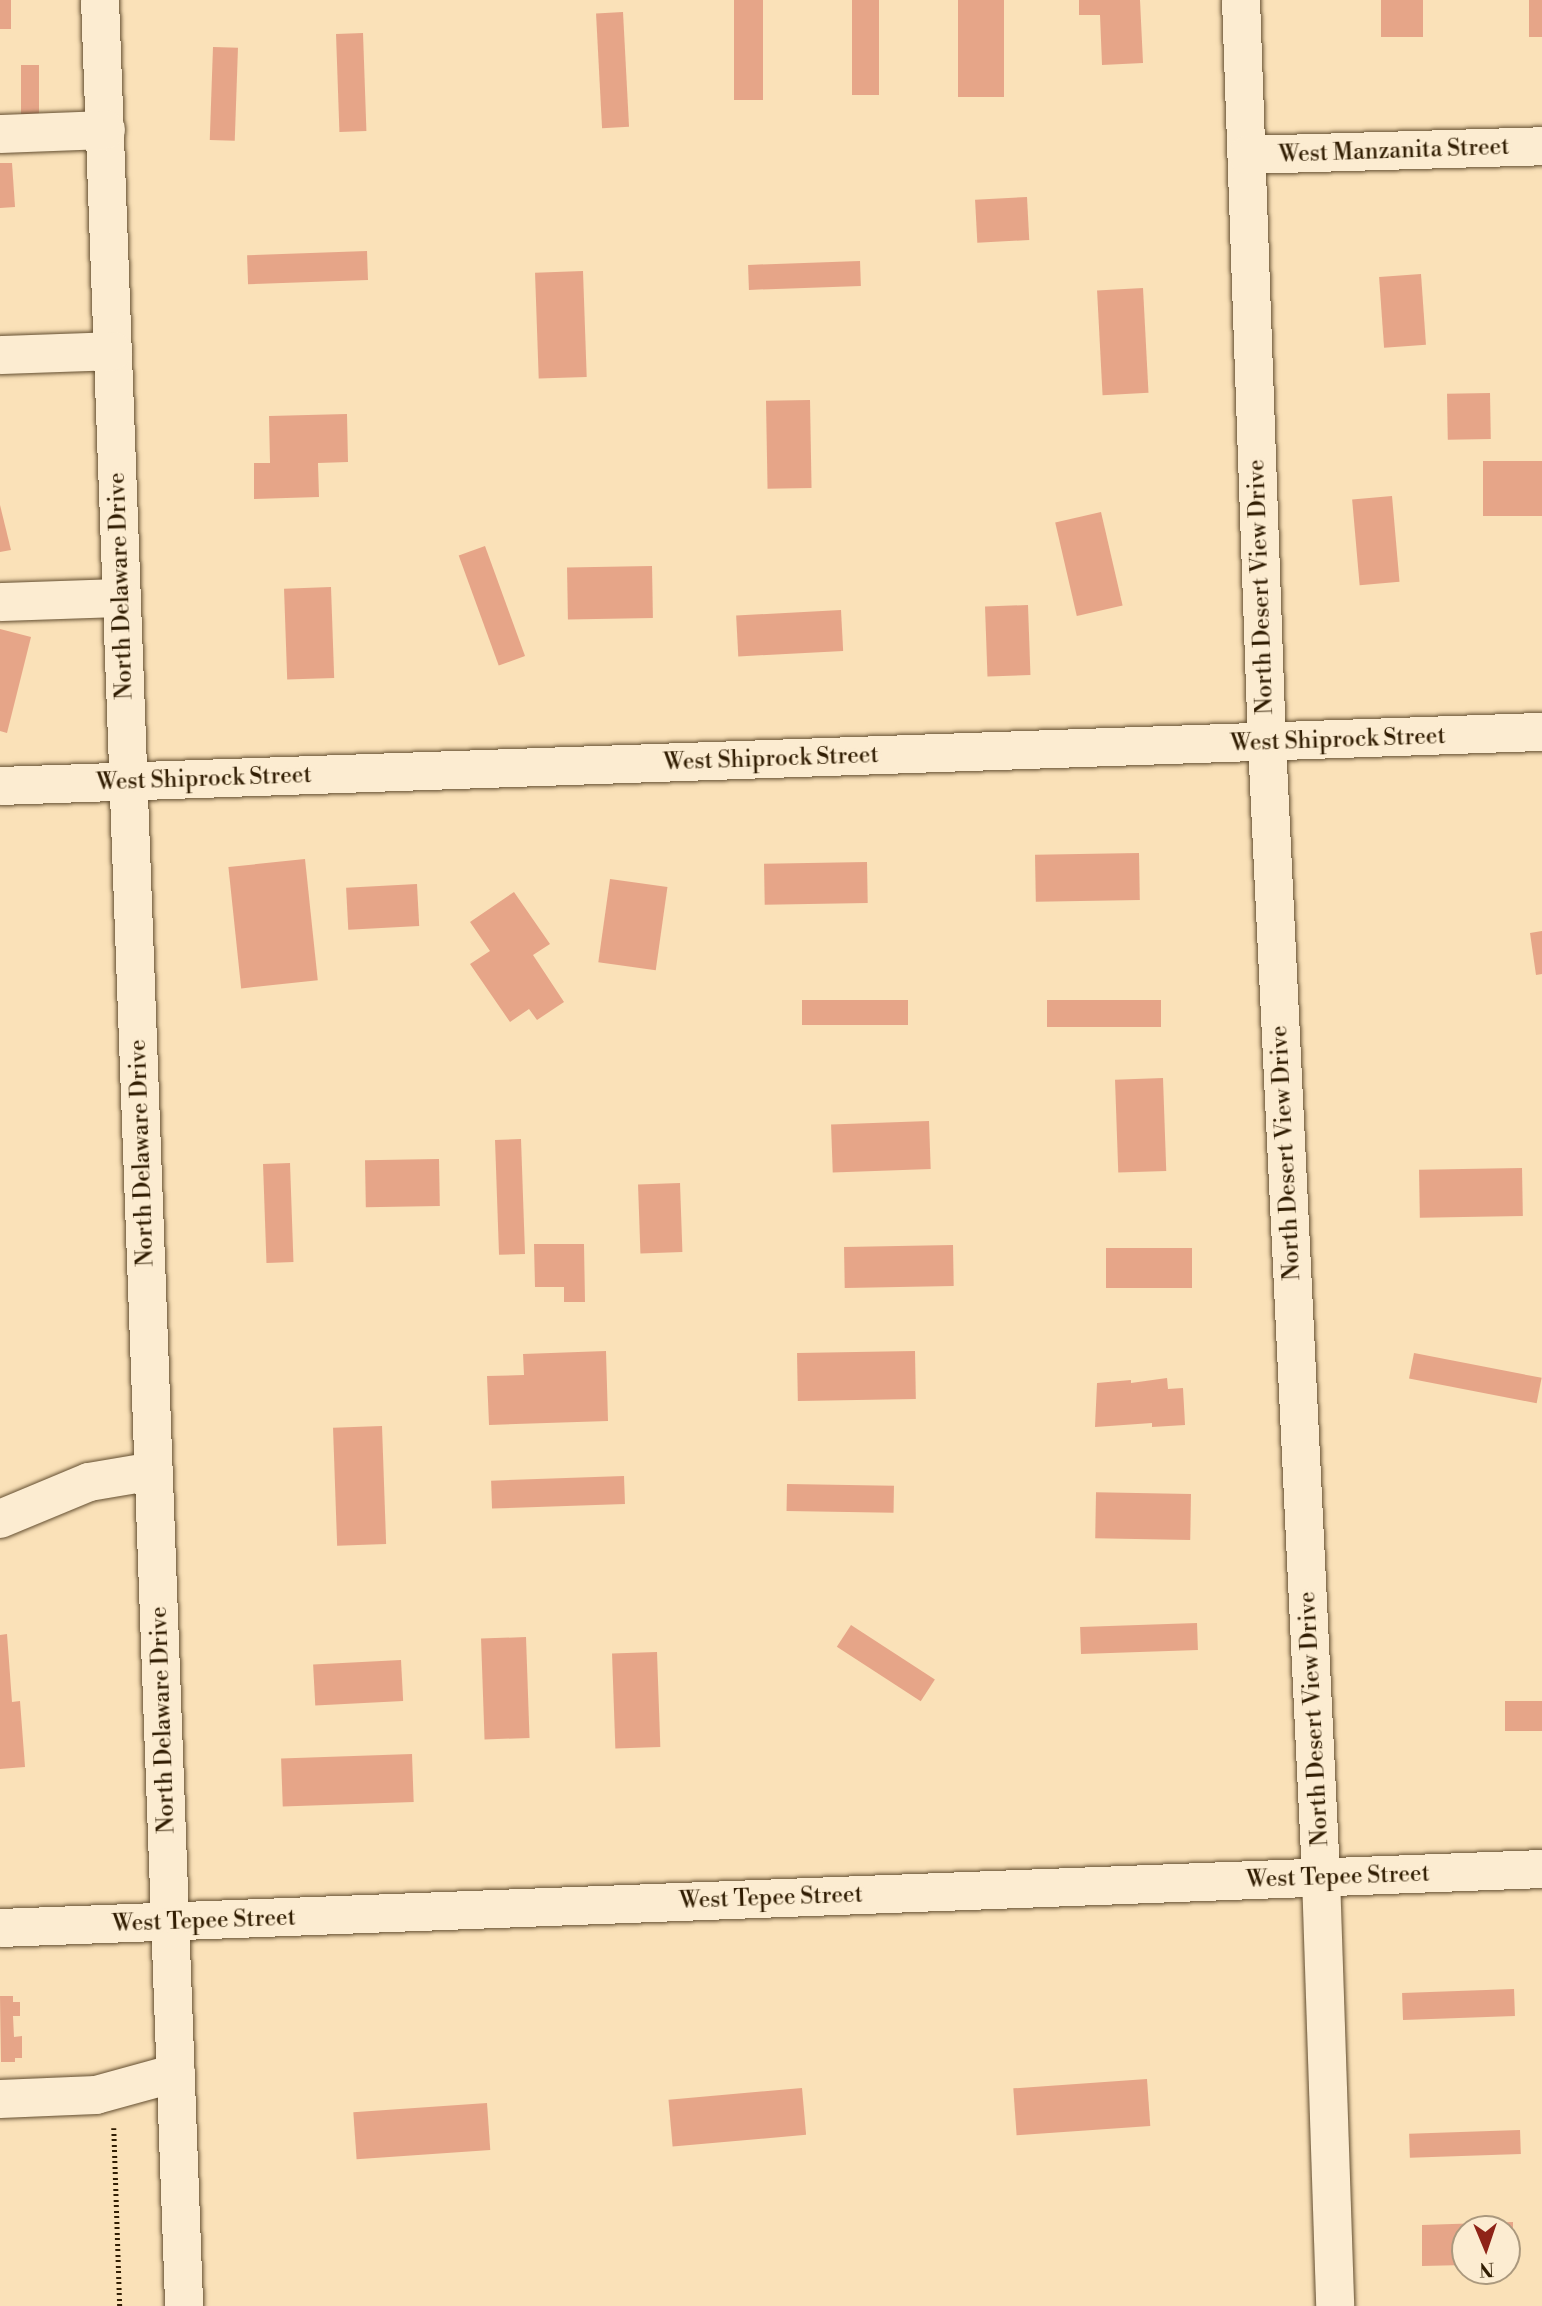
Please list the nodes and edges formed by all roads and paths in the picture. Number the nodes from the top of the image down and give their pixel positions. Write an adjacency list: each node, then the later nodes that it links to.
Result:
1 (100, 0): 3 (street, North Delaware Drive)
2 (1241, 0): 6 (street, North Desert View Drive)
3 (106, 130): 4 (street); 7 (street, North Delaware Drive)
4 (0, 134)
5 (1542, 146): 6 (street, West Manzanita Street)
6 (1247, 155): 12 (street, North Desert View Drive)
7 (113, 351): 8 (street); 9 (street, North Delaware Drive)
8 (0, 355)
9 (122, 598): 10 (street); 13 (street, North Delaware Drive)
10 (0, 603)
11 (1542, 732): 12 (street, West Shiprock Street)
12 (1266, 743): 13 (street, West Shiprock Street); 18 (street, North Desert View Drive)
13 (127, 782): 14 (street, West Shiprock Street); 15 (street, North Delaware Drive)
14 (0, 786)
15 (154, 1471): 16 (street); 19 (street, North Delaware Drive)
16 (0, 1519)
17 (1542, 1869): 18 (street, West Tepee Street)
18 (1321, 1877): 19 (street, West Tepee Street); 26 (street, North Desert View Drive)
19 (171, 1923): 20 (street, West Tepee Street); 21 (street, North Delaware Drive)
20 (0, 1928)
21 (176, 2073): 22 (street); 25 (street, North Delaware Drive)
22 (113, 2092): 23 (street); 24 (path)
23 (0, 2099)
24 (120, 2306)
25 (184, 2306)
26 (1335, 2306)

